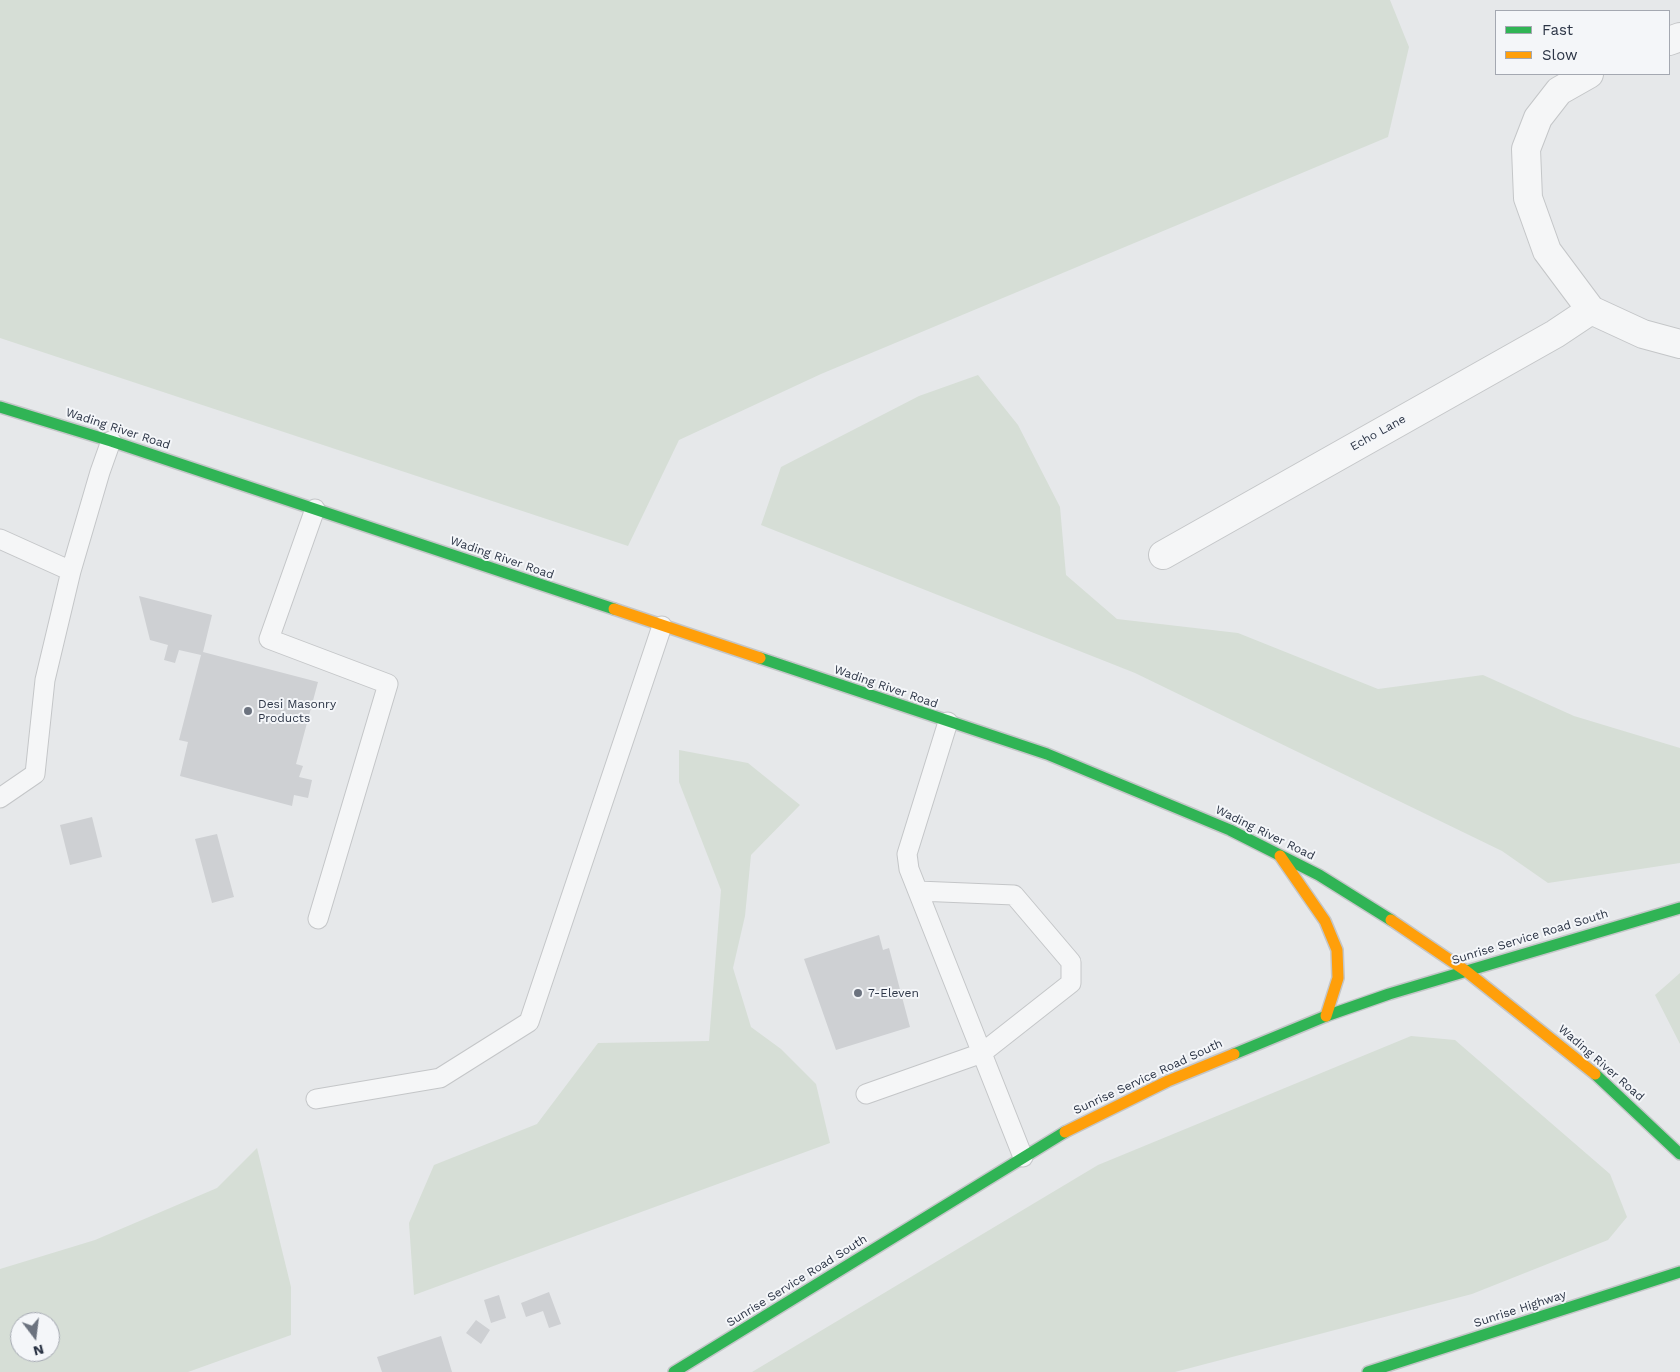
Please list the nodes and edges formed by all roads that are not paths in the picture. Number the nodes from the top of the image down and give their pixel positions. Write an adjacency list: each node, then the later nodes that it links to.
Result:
1 (1587, 75): 2 (street)
2 (1591, 310): 3 (street); 8 (street, Echo Lane)
3 (1680, 344)
4 (0, 407): 5 (main road, Wading River Road)
5 (111, 441): 6 (main road, Wading River Road); 9 (lane)
6 (315, 509): 10 (main road, Wading River Road); 16 (lane)
7 (0, 539): 9 (lane)
8 (1163, 555)
9 (71, 571): 12 (lane)
10 (662, 626): 11 (main road, Wading River Road); 21 (lane)
11 (948, 722): 13 (main road, Wading River Road); 14 (lane)
12 (0, 798)
13 (1278, 852): 17 (main road, Wading River Road); 18 (main road)
14 (918, 891): 19 (lane); 19 (lane)
15 (1680, 908): 17 (main road, Sunrise Service Road South)
16 (318, 919)
17 (1466, 971): 18 (main road, Sunrise Service Road South); 22 (main road, Wading River Road)
18 (1326, 1016): 23 (main road, Sunrise Service Road South)
19 (982, 1053): 20 (lane); 23 (lane)
20 (866, 1094)
21 (316, 1099)
22 (1676, 1150)
23 (1023, 1157): 25 (main road, Sunrise Service Road South)
24 (1680, 1272): 26 (main road, Sunrise Highway)
25 (674, 1372)
26 (1368, 1372)

